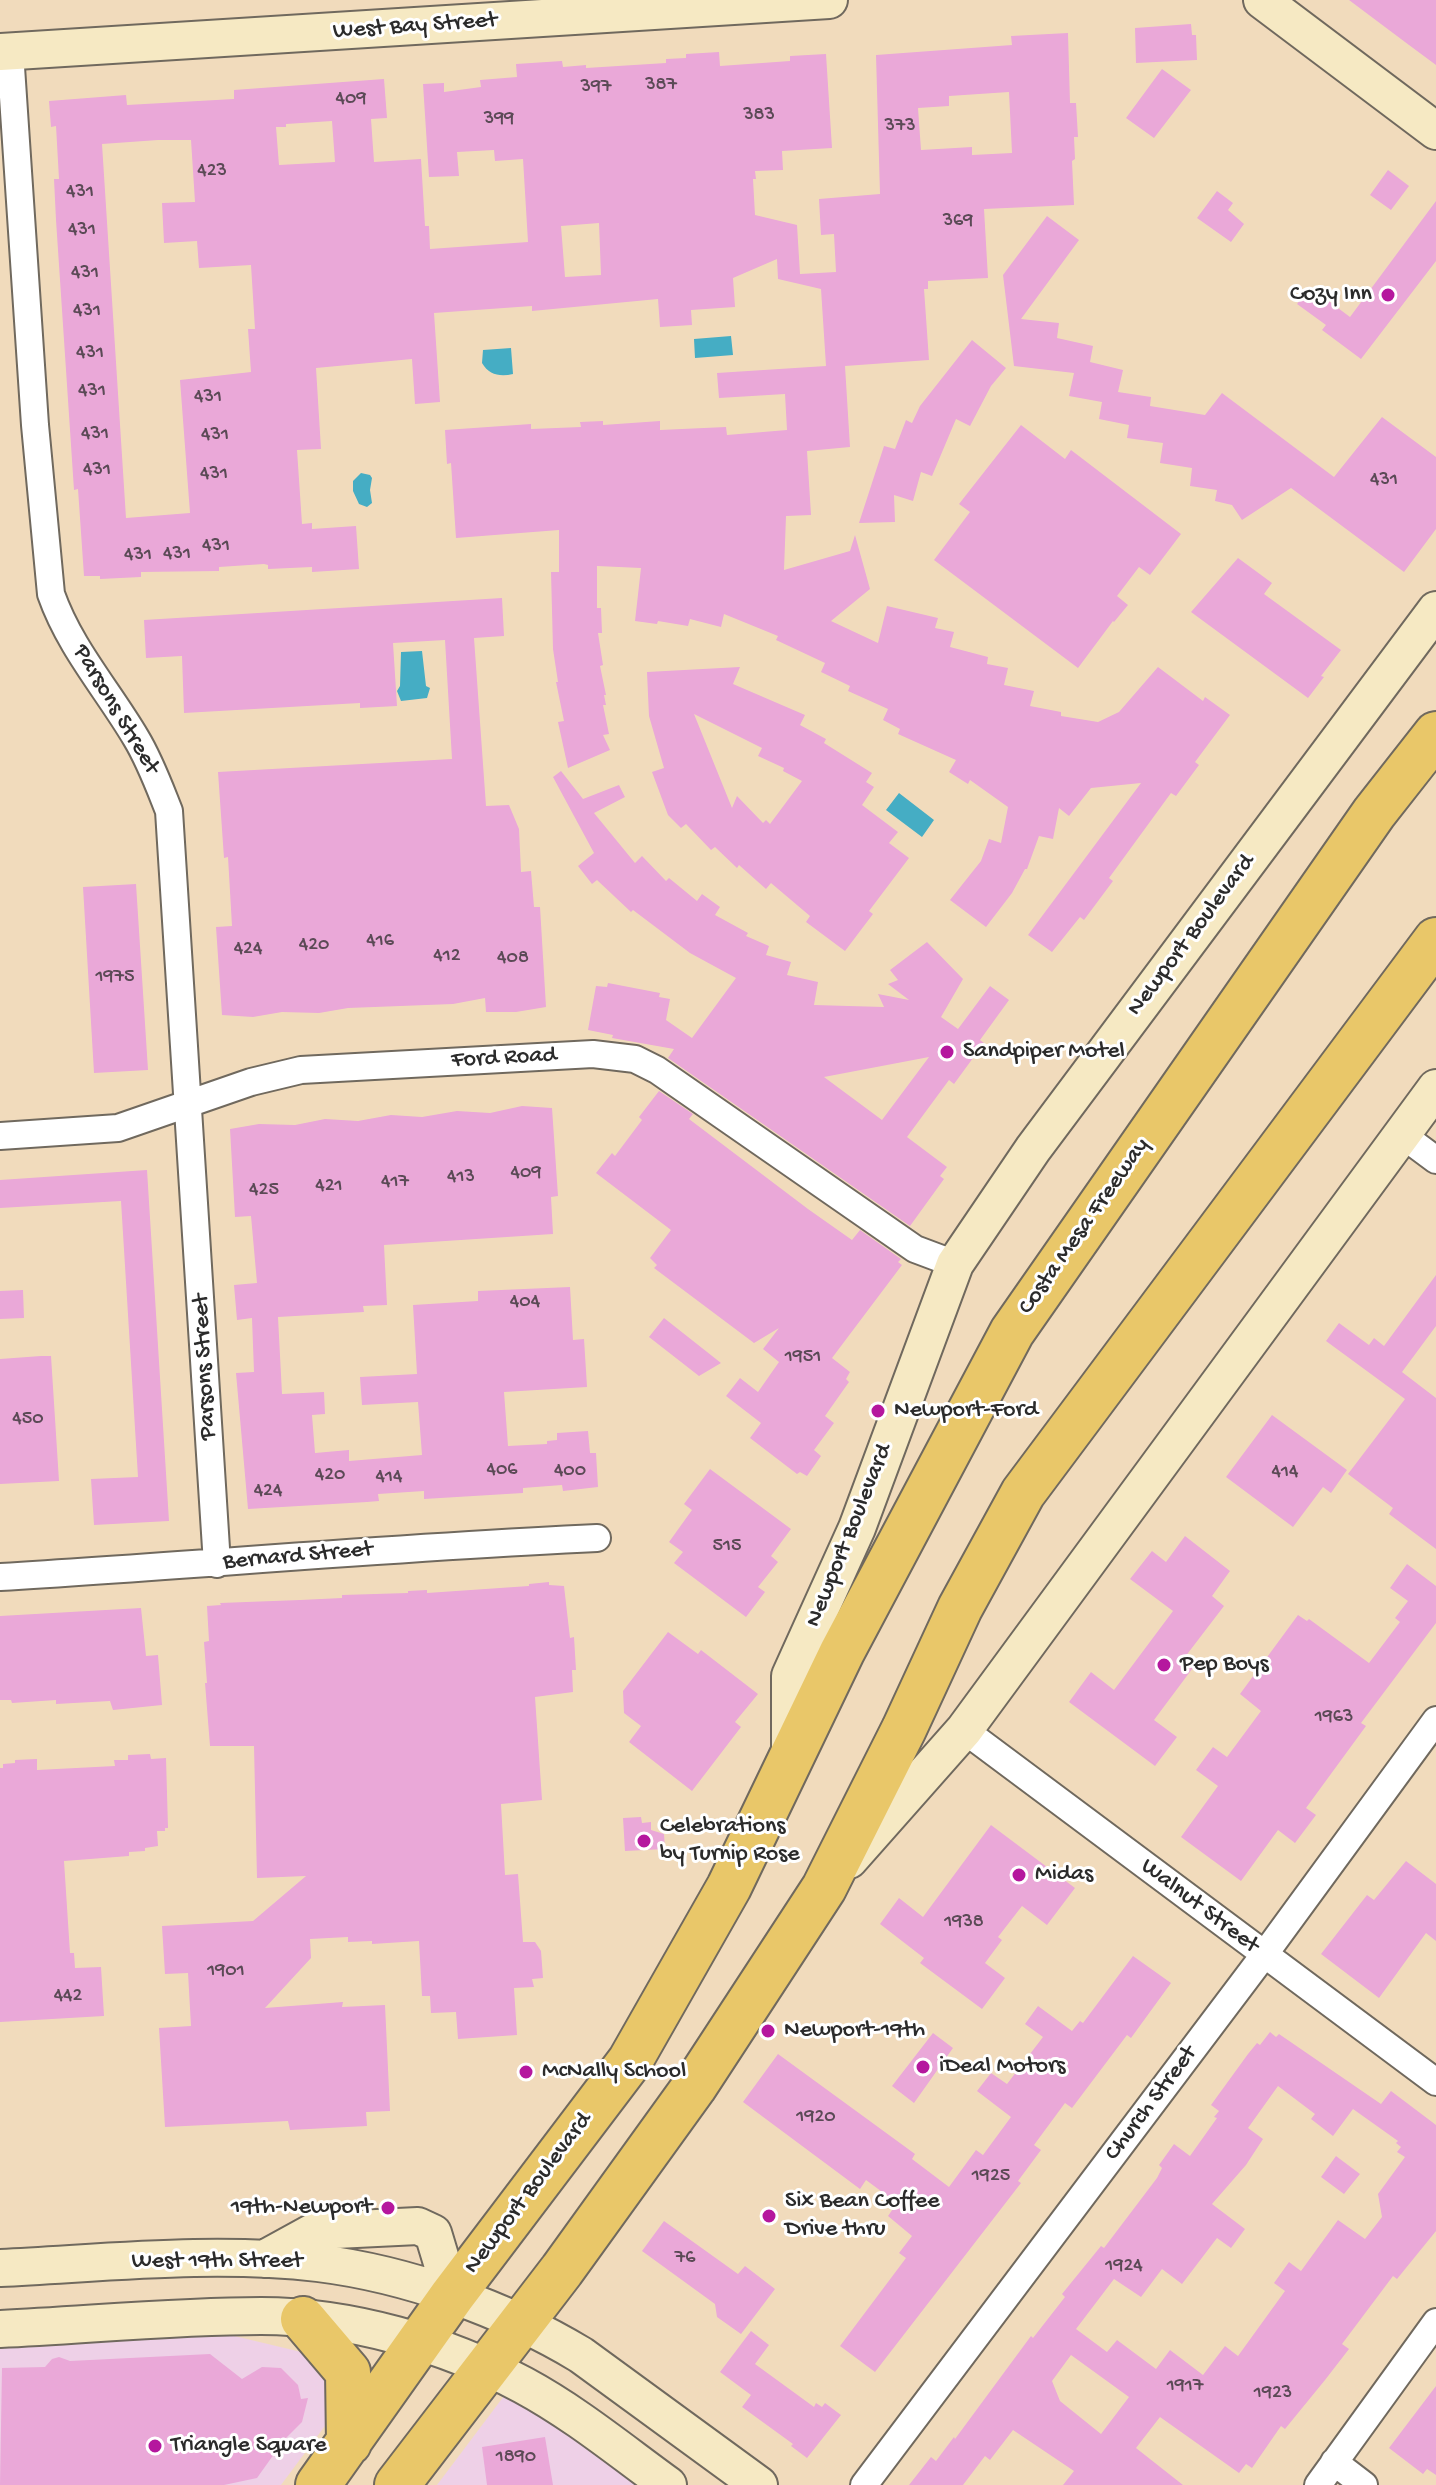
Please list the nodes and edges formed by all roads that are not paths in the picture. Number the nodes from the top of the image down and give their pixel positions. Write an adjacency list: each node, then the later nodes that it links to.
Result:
1 (829, 0): 3 (main road, West Bay Street)
2 (1262, 0): 4 (main road)
3 (5, 52): 9 (street, Parsons Street)
4 (1433, 122)
5 (1436, 610): 13 (main road, Newport Boulevard)
6 (1436, 734): 19 (highway, Costa Mesa Freeway)
7 (1436, 940): 20 (highway)
8 (1436, 1088): 10 (main road)
9 (190, 1105): 11 (street, Ford Road); 13 (street, Ford Road); 15 (street, Parsons Street)
10 (1401, 1134): 12 (street); 18 (main road)
11 (0, 1136)
12 (1436, 1160)
13 (955, 1264): 19 (main road, Newport Boulevard)
14 (597, 1538): 15 (street, Bernard Street)
15 (217, 1564): 16 (street, Bernard Street)
16 (0, 1577)
17 (1436, 1720): 21 (street, Church Street)
18 (964, 1730): 20 (main road); 21 (street, Walnut Street)
19 (790, 1755): 25 (highway, Newport Boulevard)
20 (824, 1888): 27 (highway)
21 (1264, 1955): 22 (street, Walnut Street); 38 (street, Church Street)
22 (1436, 2082)
23 (264, 2259): 24 (main road, West 19th Street); 25 (main road, West 19th Street); 25 (main road)
24 (0, 2268)
25 (452, 2296): 27 (main road, West 19th Street); 30 (highway, Newport Boulevard)
26 (303, 2319): 29 (main road); 30 (main road); 32 (highway)
27 (522, 2322): 31 (highway); 37 (main road, West 19th Street)
28 (1436, 2322): 33 (street)
29 (0, 2329)
30 (420, 2342): 31 (main road); 32 (highway, Newport Boulevard)
31 (486, 2367): 35 (highway); 36 (main road)
32 (349, 2443): 34 (highway, Newport Boulevard)
33 (1334, 2462): 39 (street); 40 (street)
34 (318, 2485)
35 (397, 2485)
36 (668, 2485)
37 (759, 2485)
38 (864, 2485)
39 (1318, 2485)
40 (1364, 2485)

